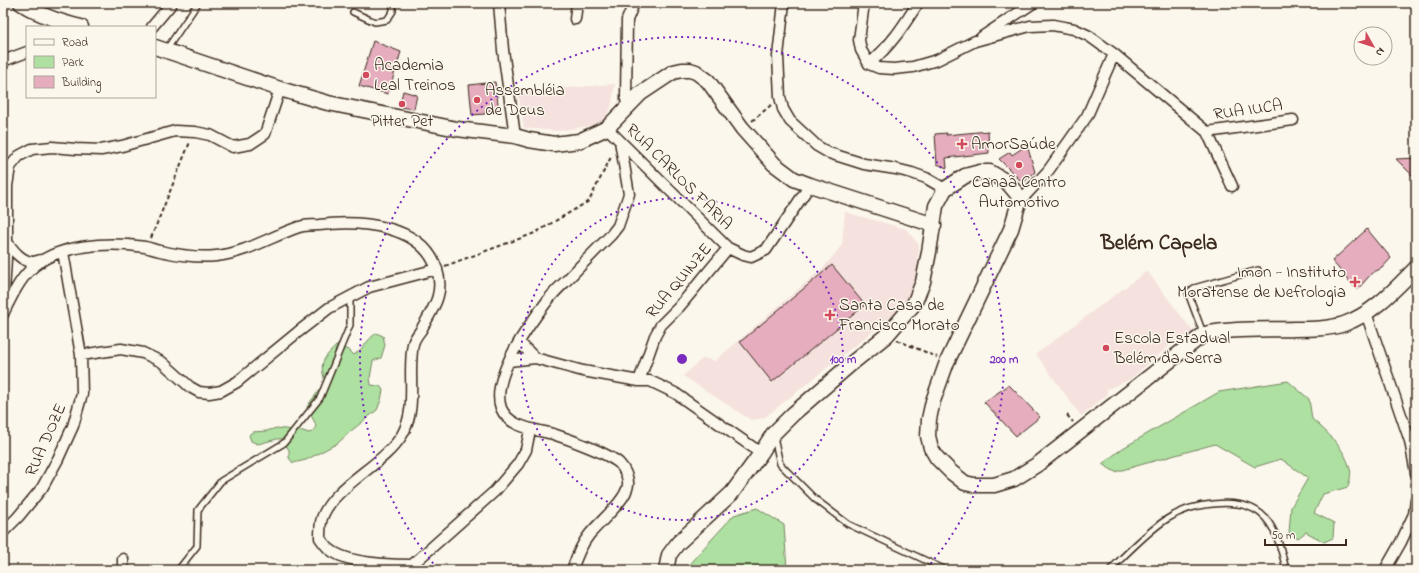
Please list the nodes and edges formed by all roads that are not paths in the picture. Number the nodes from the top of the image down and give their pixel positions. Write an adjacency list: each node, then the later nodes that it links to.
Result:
1 (21, 3): 14 (main road)
2 (172, 3): 15 (street)
3 (198, 3): 17 (lane)
4 (393, 3): 12 (lane)
5 (499, 3): 27 (street)
6 (576, 3): 13 (street)
7 (634, 3): 23 (street)
8 (784, 3): 31 (street)
9 (864, 3): 21 (street)
10 (918, 3): 21 (street)
11 (1033, 3): 16 (street)
12 (353, 12)
13 (575, 19)
14 (76, 26)
15 (153, 26)
16 (975, 41): 19 (street); 21 (street)
17 (161, 48): 22 (main road)
18 (26, 52): 20 (street)
19 (1114, 54): 26 (street); 32 (street)
20 (3, 61)
21 (869, 64)
22 (280, 89): 27 (main road); 34 (street)
23 (628, 107): 25 (main road); 29 (main road)
24 (1294, 120): 26 (street, RUA IUCA)
25 (607, 128): 27 (main road); 28 (street, RUA CARLOS FARIA)
26 (1207, 132): 30 (street)
27 (515, 136)
28 (620, 141): 35 (street, RUA CARLOS FARIA); 45 (street)
29 (810, 185): 33 (main road); 35 (street, RUA CARLOS FARIA)
30 (1232, 186)
31 (945, 189): 32 (main road); 33 (main road)
32 (1019, 202): 44 (main road)
33 (934, 225): 51 (main road)
34 (7, 242): 37 (street); 43 (street)
35 (728, 248): 49 (street, RUA QUINZE)
36 (63, 252): 37 (street); 39 (street); 46 (street, RUA DOZE)
37 (41, 260): 43 (street)
38 (1416, 268): 42 (main road)
39 (437, 269): 41 (street); 57 (street)
40 (1258, 270): 44 (lane)
41 (350, 297): 46 (street); 59 (lane)
42 (1366, 313): 44 (main road); 53 (street)
43 (3, 314)
44 (1204, 334)
45 (519, 342): 47 (street); 48 (street)
46 (81, 355): 55 (street, RUA DOZE)
47 (535, 358): 48 (street); 49 (street)
48 (509, 361): 50 (street)
49 (639, 381): 52 (street)
50 (530, 430): 57 (street); 60 (street)
51 (773, 434): 52 (main road); 62 (lane)
52 (761, 453): 61 (main road)
53 (1416, 473)
54 (1416, 498): 65 (street)
55 (3, 532)
56 (123, 559): 58 (street)
57 (415, 568)
58 (123, 570)
59 (178, 570)
60 (572, 570)
61 (666, 570)
62 (946, 570)
63 (1110, 570): 64 (lane)
64 (1286, 570)
65 (1385, 570)

